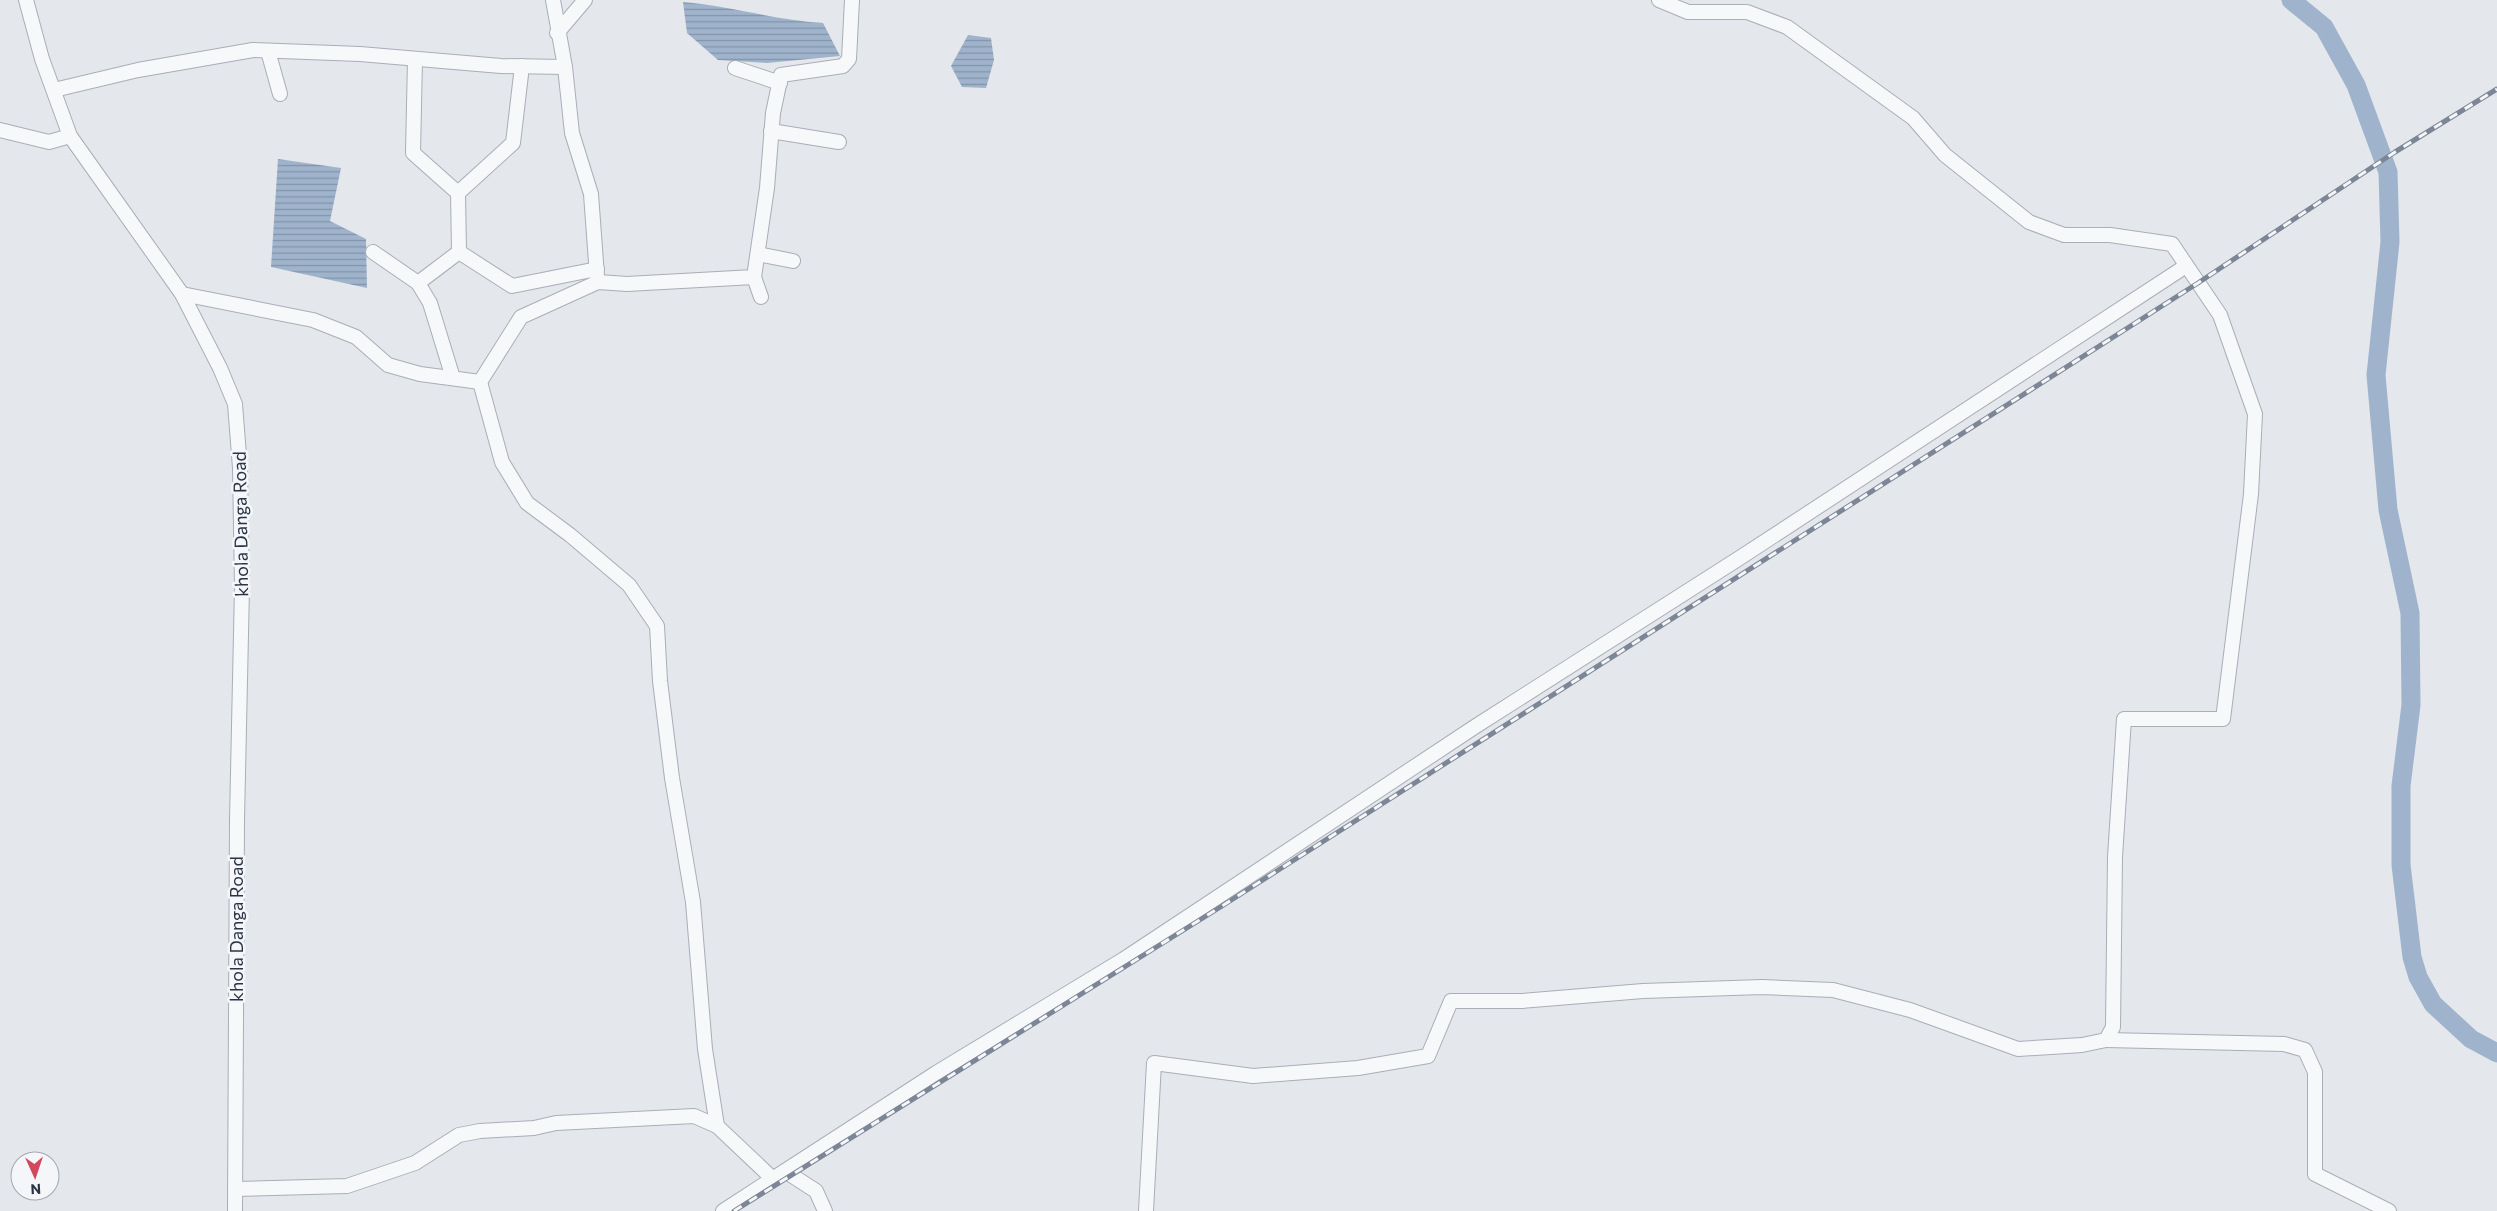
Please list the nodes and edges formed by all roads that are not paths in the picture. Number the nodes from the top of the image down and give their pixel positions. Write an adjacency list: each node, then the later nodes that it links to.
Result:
1 (26, 0): 13 (street, khola Danga Road)
2 (553, 0): 6 (street)
3 (585, 0): 6 (street)
4 (852, 0): 12 (street)
5 (1659, 0): 24 (street)
6 (557, 33): 10 (street)
7 (268, 51): 8 (street); 13 (street); 14 (street)
8 (415, 59): 9 (street); 19 (street)
9 (522, 66): 10 (street); 19 (street)
10 (565, 67): 25 (street)
11 (735, 68): 12 (street)
12 (780, 82): 16 (street)
13 (54, 90): 17 (street, khola Danga Road)
14 (280, 94)
15 (0, 130): 17 (street)
16 (771, 131): 18 (street); 22 (street)
17 (70, 136): 28 (street, khola Danga Road)
18 (840, 142)
19 (458, 193): 21 (street)
20 (373, 252): 27 (street)
21 (459, 252): 25 (street); 27 (street)
22 (758, 254): 23 (street); 26 (street)
23 (794, 260)
24 (2186, 266): 32 (street); 34 (street)
25 (597, 275): 26 (street); 31 (street)
26 (754, 277): 29 (street)
27 (418, 282): 30 (street)
28 (182, 294): 30 (street); 36 (street, khola Danga Road)
29 (761, 297)
30 (453, 378): 31 (street)
31 (480, 382): 33 (street)
32 (2106, 1040): 40 (street); 41 (street)
33 (717, 1126): 35 (street); 36 (street)
34 (785, 1171): 35 (street); 39 (street)
35 (773, 1179): 38 (street)
36 (235, 1188): 37 (street, khola Danga Road)
37 (235, 1211)
38 (723, 1211)
39 (825, 1211)
40 (1146, 1211)
41 (2389, 1211)

